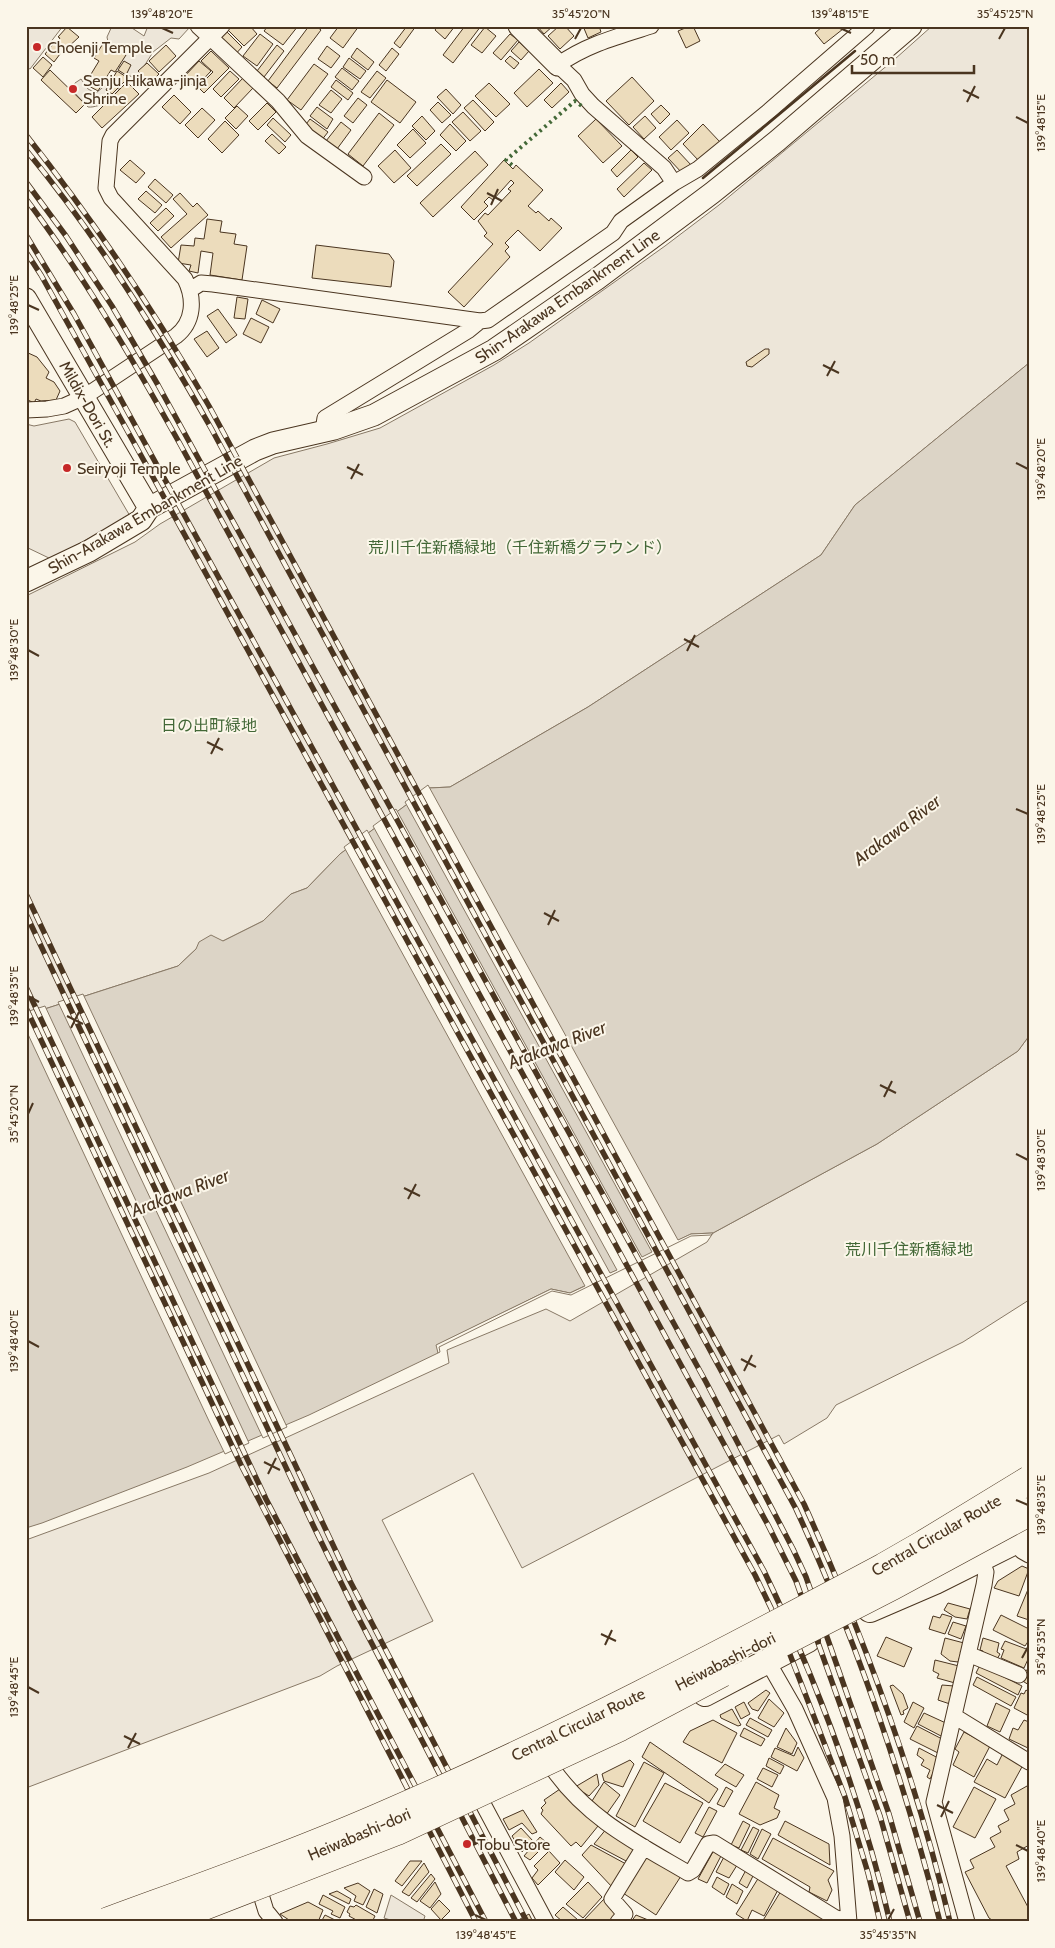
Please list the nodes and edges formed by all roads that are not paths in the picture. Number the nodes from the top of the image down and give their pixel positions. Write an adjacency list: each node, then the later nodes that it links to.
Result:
1 (198, 26): 7 (street)
2 (222, 26): 7 (street)
3 (519, 26): 8 (main road)
4 (651, 26): 8 (street)
5 (867, 26): 10 (street)
6 (911, 26): 16 (main road, Shin-Arakawa Embankment Line)
7 (209, 38): 9 (street); 11 (street)
8 (558, 64): 10 (street)
9 (364, 177)
10 (674, 182): 13 (street)
11 (190, 290): 13 (street); 14 (street)
12 (26, 299): 14 (main road, Mildix-Dori St.)
13 (480, 322): 16 (street)
14 (84, 397): 15 (street); 17 (main road, Mildix-Dori St.)
15 (26, 410)
16 (323, 431): 17 (main road, Shin-Arakawa Embankment Line)
17 (149, 508): 18 (main road, Shin-Arakawa Embankment Line)
18 (26, 582)
19 (1029, 1480): 33 (highway, Central Circular Route, bridge)
20 (1029, 1495): 34 (main road, Heiwabashi-dori)
21 (1029, 1512): 35 (highway, Central Circular Route, bridge)
22 (1025, 1544): 23 (main road, Heiwabashi-dori)
23 (981, 1559): 24 (street); 25 (main road, Heiwabashi-dori)
24 (968, 1654): 26 (street); 27 (street)
25 (768, 1662): 29 (main road, Heiwabashi-dori); 40 (street)
26 (1019, 1674)
27 (954, 1716): 28 (street); 41 (street)
28 (1029, 1762)
29 (553, 1769): 30 (main road, Heiwabashi-dori); 31 (street)
30 (482, 1802): 32 (main road, Heiwabashi-dori); 38 (street)
31 (644, 1847): 39 (street); 40 (street)
32 (262, 1898): 36 (main road, Heiwabashi-dori); 37 (street)
33 (106, 1922)
34 (135, 1922)
35 (163, 1922)
36 (197, 1922)
37 (275, 1922)
38 (546, 1922)
39 (618, 1922)
40 (849, 1922)
41 (967, 1922)

